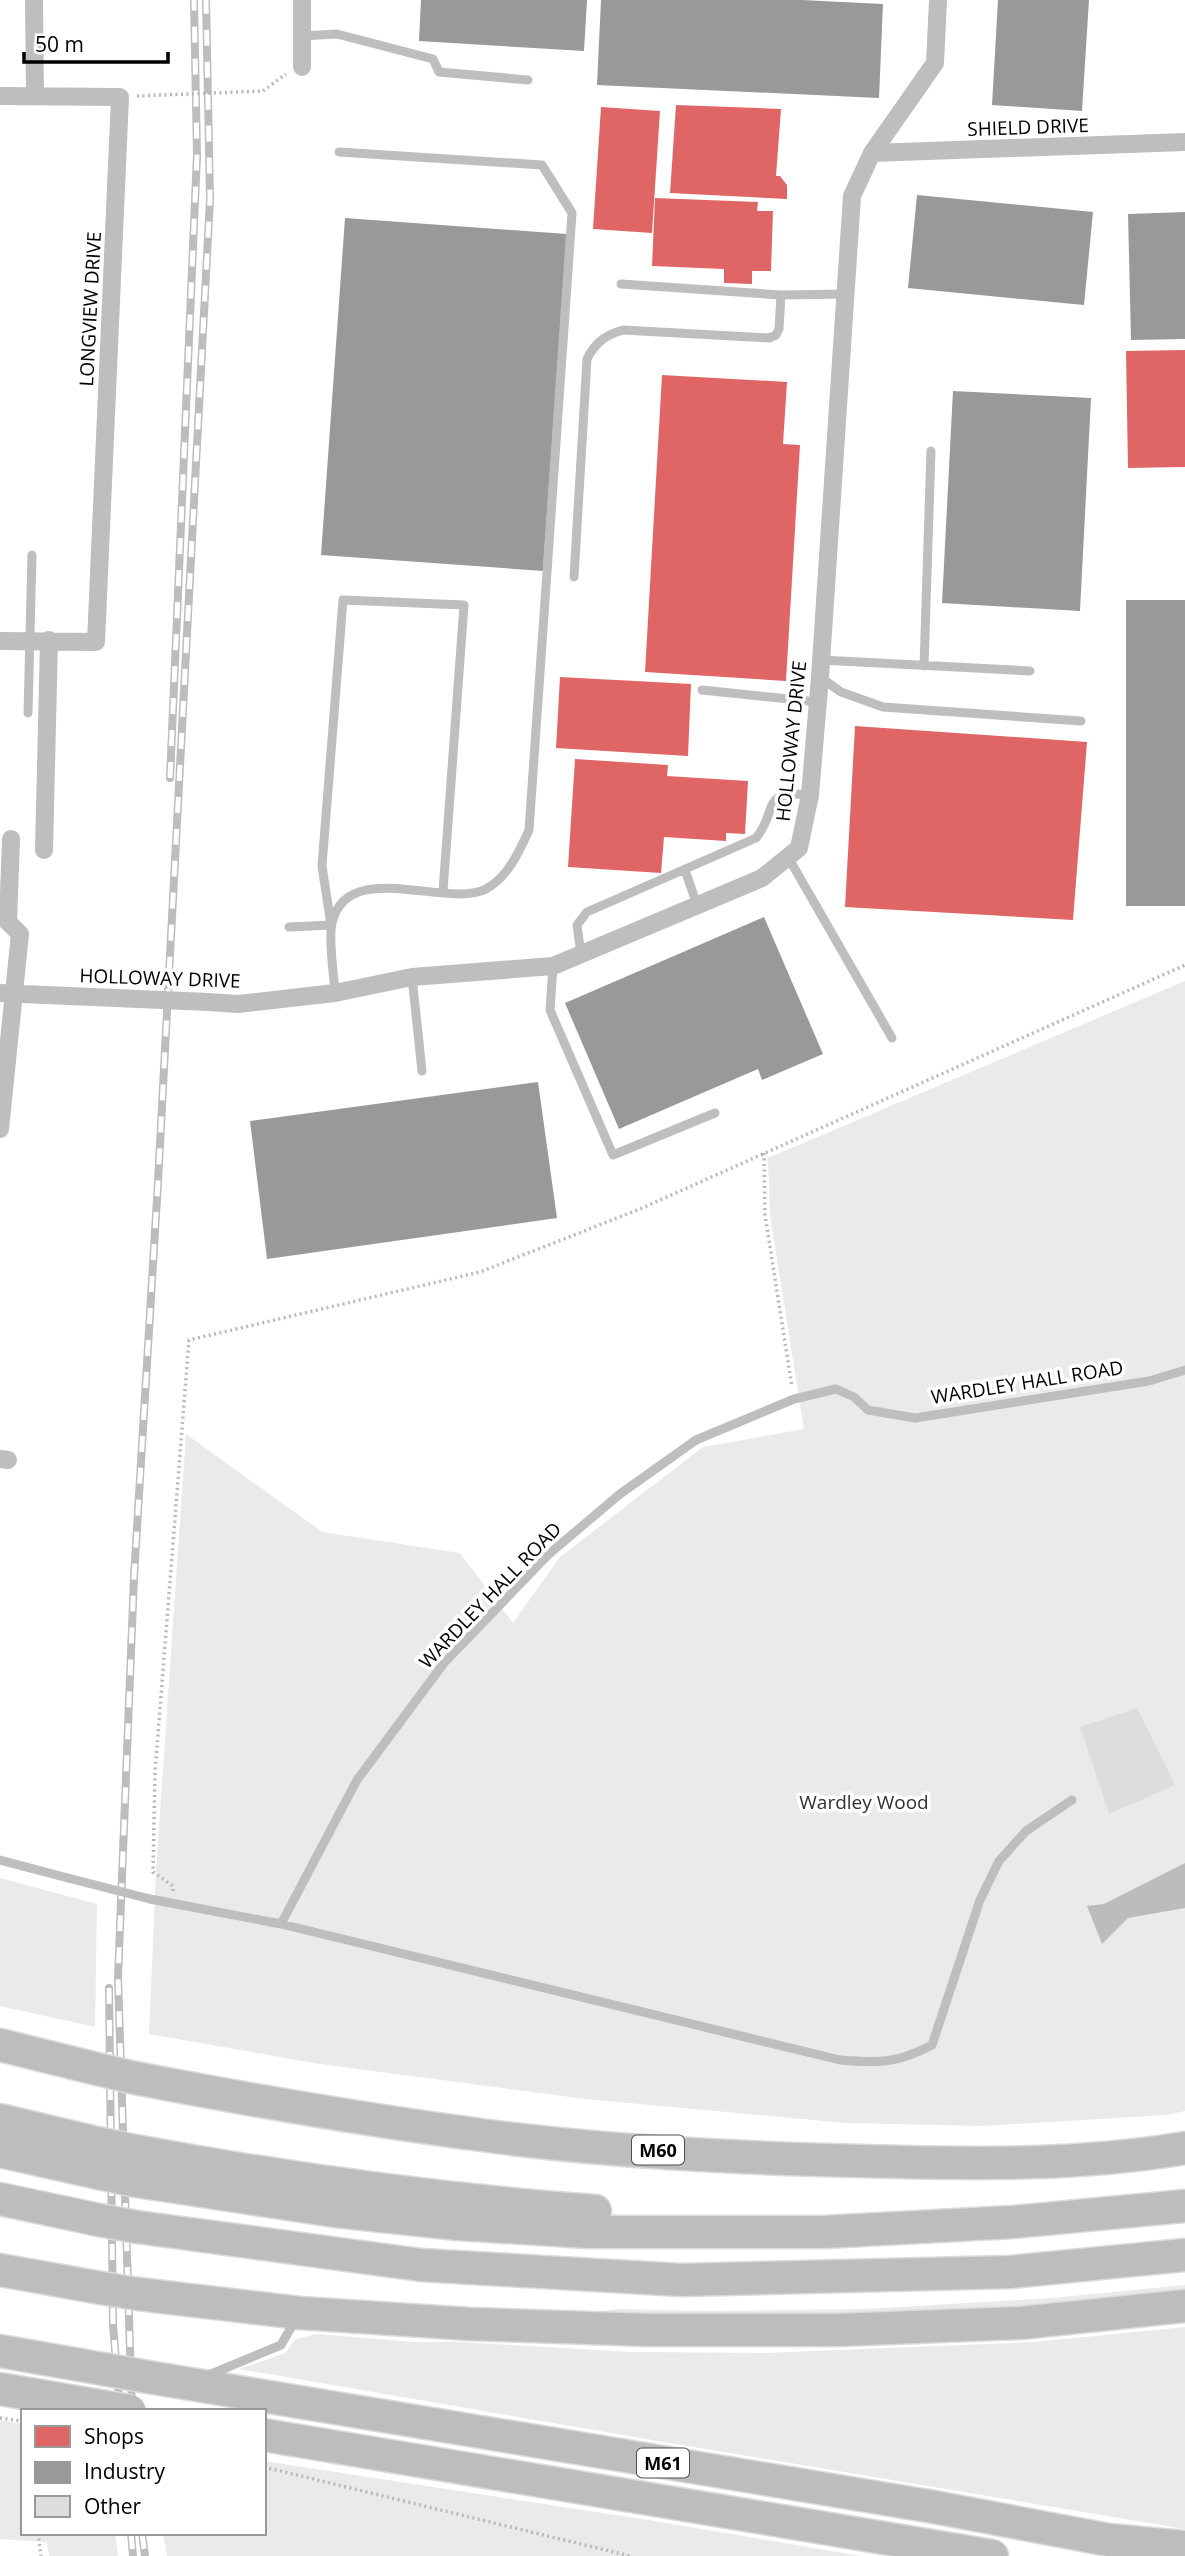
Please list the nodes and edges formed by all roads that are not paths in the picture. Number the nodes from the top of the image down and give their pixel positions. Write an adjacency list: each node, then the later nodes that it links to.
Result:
1 (34, 0): 8 (street)
2 (302, 0): 4 (street)
3 (938, 0): 11 (street, HOLLOWAY DRIVE)
4 (302, 36): 5 (street); 6 (lane)
5 (302, 67)
6 (528, 80)
7 (0, 96): 8 (street, LONGVIEW DRIVE)
8 (35, 96): 20 (street, LONGVIEW DRIVE)
9 (1185, 142): 11 (street, SHIELD DRIVE)
10 (339, 152): 33 (lane)
11 (872, 153): 13 (street, HOLLOWAY DRIVE)
12 (621, 284): 14 (lane)
13 (845, 294): 14 (lane); 22 (street, HOLLOWAY DRIVE)
14 (781, 295): 17 (lane)
15 (931, 451): 21 (lane)
16 (32, 555): 19 (lane)
17 (574, 577)
18 (0, 640): 19 (street)
19 (30, 640): 20 (street); 26 (lane)
20 (49, 640): 30 (street)
21 (924, 666): 22 (lane); 23 (lane)
22 (821, 669): 25 (street, HOLLOWAY DRIVE); 27 (lane)
23 (1030, 671)
24 (702, 690): 25 (lane)
25 (818, 702): 28 (street, HOLLOWAY DRIVE)
26 (28, 713)
27 (1082, 721)
28 (810, 795): 31 (street, HOLLOWAY DRIVE); 32 (lane)
29 (11, 839): 40 (street)
30 (44, 850)
31 (788, 857): 34 (street, HOLLOWAY DRIVE); 42 (lane)
32 (685, 870): 34 (lane); 37 (lane)
33 (443, 891): 35 (lane); 35 (lane)
34 (697, 905): 37 (street, HOLLOWAY DRIVE)
35 (331, 925): 36 (lane); 41 (lane)
36 (289, 927)
37 (580, 954): 38 (street, HOLLOWAY DRIVE)
38 (553, 966): 39 (street, HOLLOWAY DRIVE); 44 (lane)
39 (412, 977): 41 (street, HOLLOWAY DRIVE); 43 (lane)
40 (8, 993): 41 (street, HOLLOWAY DRIVE, bridge); 45 (street)
41 (335, 993)
42 (892, 1038)
43 (422, 1071)
44 (715, 1113)
45 (0, 1129)
46 (1185, 1370): 49 (lane, WARDLEY HALL ROAD)
47 (1072, 1800): 49 (lane)
48 (0, 1860): 49 (lane, bridge)
49 (281, 1924)
50 (0, 2045): 52 (highway, M60, bridge)
51 (0, 2120): 54 (highway)
52 (1185, 2148)
53 (0, 2151): 54 (highway)
54 (98, 2158): 56 (highway, bridge)
55 (0, 2199): 57 (highway, bridge)
56 (1185, 2206)
57 (1185, 2255)
58 (0, 2270): 60 (highway, bridge)
59 (1185, 2306): 60 (highway)
60 (300, 2313): 62 (lane)
61 (0, 2351): 62 (highway, M61, bridge)
62 (187, 2384): 66 (highway, M61)
63 (0, 2389): 64 (highway)
64 (118, 2409)
65 (266, 2435): 67 (highway, M61)
66 (1185, 2547)
67 (992, 2556)

